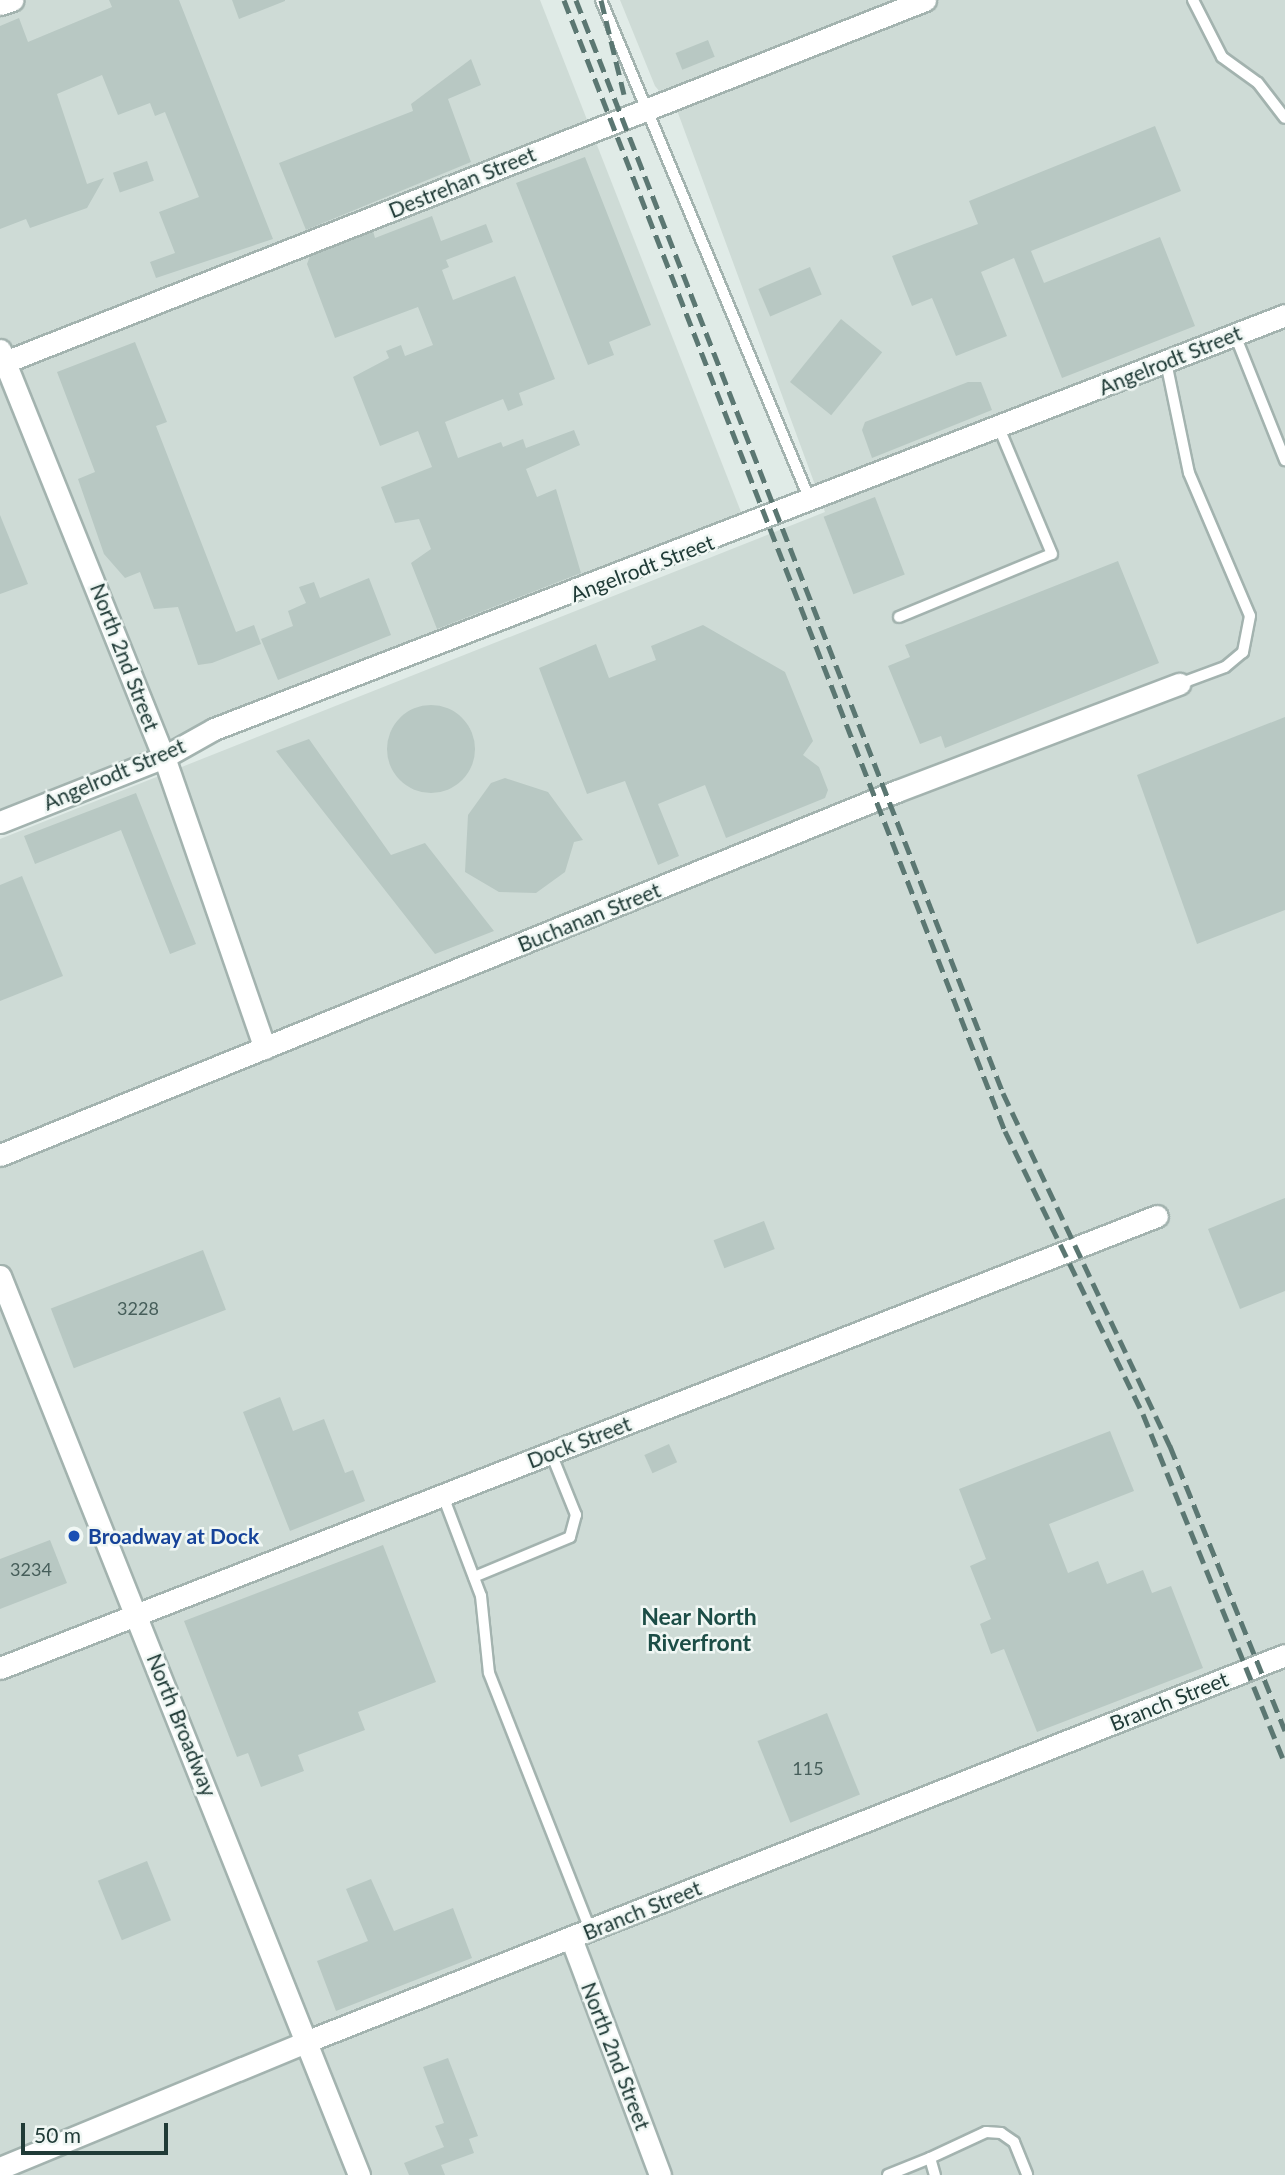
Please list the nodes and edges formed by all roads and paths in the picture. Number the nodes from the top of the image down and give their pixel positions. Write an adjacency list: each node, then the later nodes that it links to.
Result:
1 (12, 0): 5 (street)
2 (601, 0): 6 (lane)
3 (925, 0): 6 (street, Destrehan Street)
4 (1193, 0): 7 (lane)
5 (0, 4)
6 (650, 109): 10 (street, Destrehan Street); 14 (lane)
7 (1285, 118)
8 (1285, 315): 9 (street, Angelrodt Street)
9 (1235, 335): 11 (street, Angelrodt Street); 13 (lane)
10 (2, 359): 17 (street, North 2nd Street)
11 (1166, 362): 12 (street, Angelrodt Street); 16 (lane)
12 (999, 428): 14 (street, Angelrodt Street); 15 (lane)
13 (1285, 459)
14 (811, 502): 17 (street, Angelrodt Street)
15 (899, 617)
16 (1180, 684): 19 (street, Buchanan Street)
17 (164, 757): 18 (street, Angelrodt Street); 19 (street, North 2nd Street)
18 (0, 821)
19 (265, 1048): 20 (street, Buchanan Street)
20 (0, 1155)
21 (1157, 1216): 23 (street, Dock Street)
22 (0, 1276): 26 (street, North Broadway)
23 (551, 1453): 24 (street, Dock Street); 25 (lane)
24 (443, 1496): 25 (lane); 26 (street, Dock Street)
25 (474, 1577): 29 (lane)
26 (138, 1615): 28 (street, Dock Street); 30 (street, North Broadway)
27 (1285, 1655): 29 (street, Branch Street)
28 (0, 1668)
29 (580, 1934): 30 (street, Branch Street); 34 (street, North 2nd Street)
30 (308, 2041): 32 (street, Branch Street); 33 (street, North Broadway)
31 (929, 2158): 35 (lane); 36 (lane); 37 (lane)
32 (0, 2168)
33 (359, 2175)
34 (660, 2175)
35 (888, 2175)
36 (935, 2175)
37 (1027, 2175)

